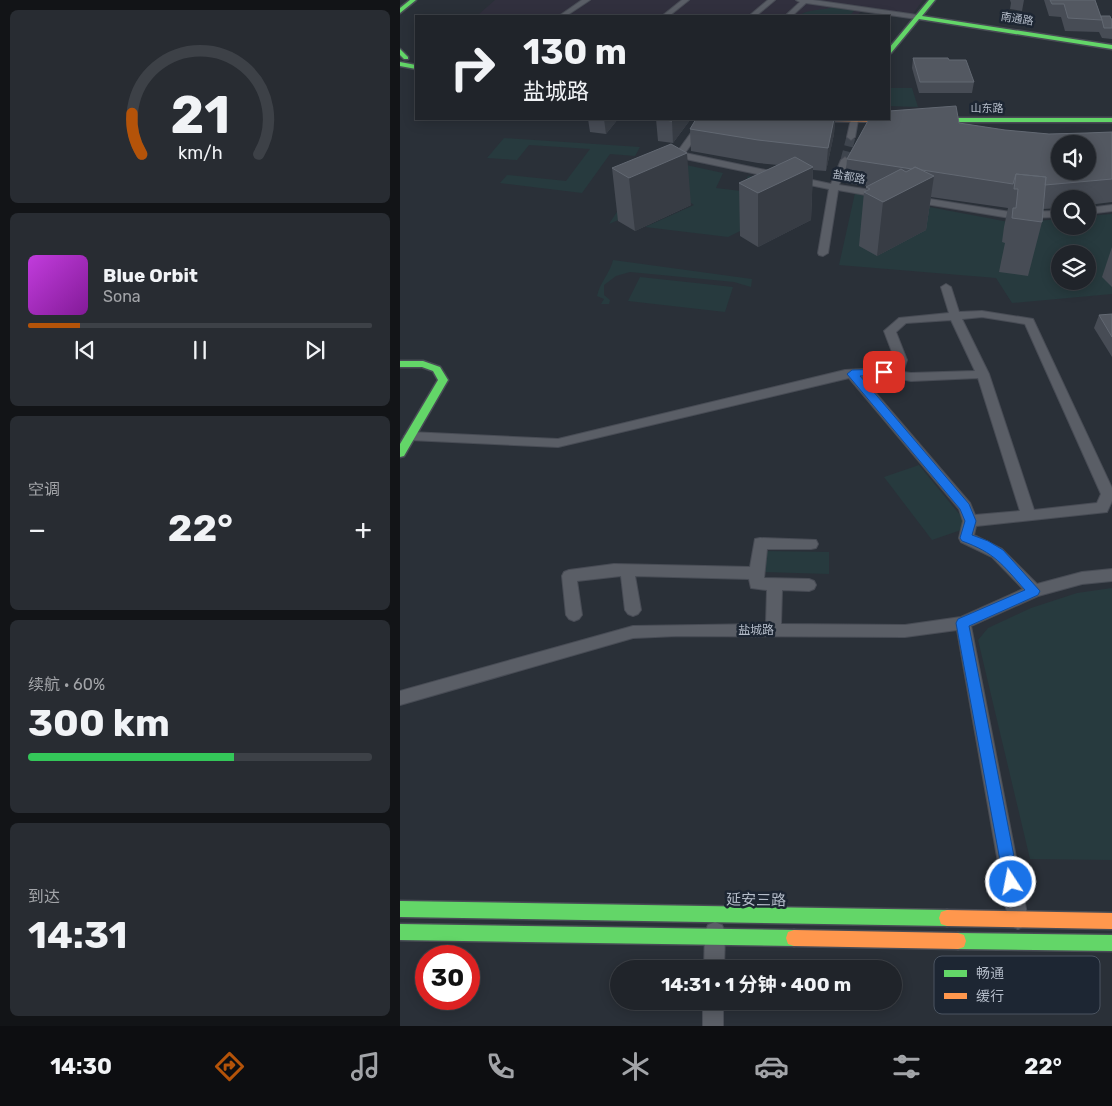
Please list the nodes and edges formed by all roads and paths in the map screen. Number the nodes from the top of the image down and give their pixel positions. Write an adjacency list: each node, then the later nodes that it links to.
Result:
1 (413, 0): 8 (main road)
2 (587, 0): 9 (street)
3 (686, 0): 10 (street)
4 (772, 0): 11 (street)
5 (799, 0): 6 (street)
6 (806, 0): 12 (street); 13 (street)
7 (932, 0): 13 (main road)
8 (400, 11)
9 (564, 15)
10 (667, 15)
11 (753, 15)
12 (789, 15)
13 (917, 17): 14 (main road, 南通路); 15 (main road)
14 (1112, 47)
15 (890, 51)
16 (403, 60): 17 (main road)
17 (415, 66)
18 (890, 114): 20 (main road, 山东路)
19 (1112, 114): 20 (main road, 山东路)
20 (916, 117): 21 (main road, 山东路); 24 (main road, 山东路)
21 (890, 118)
22 (704, 120): 27 (street, 盐都路)
23 (854, 120): 25 (street)
24 (1112, 120)
25 (851, 137)
26 (845, 160): 27 (street)
27 (834, 187): 30 (street, 盐都路); 31 (street)
28 (1112, 208): 29 (street)
29 (1096, 210)
30 (1051, 214)
31 (823, 253)
32 (946, 287): 33 (street)
33 (955, 316): 36 (street); 37 (street); 40 (street)
34 (400, 364): 38 (main road)
35 (852, 374): 36 (street); 38 (street); 41 (street)
36 (896, 374): 37 (street)
37 (983, 374): 40 (street)
38 (410, 436): 39 (main road)
39 (400, 452)
40 (1029, 516): 41 (street)
41 (970, 521): 48 (street)
42 (810, 544): 44 (street)
43 (628, 570): 44 (street); 49 (street); 50 (street)
44 (757, 573): 46 (street)
45 (1112, 574): 48 (street, 盐城路)
46 (775, 585): 47 (street); 52 (street)
47 (809, 585)
48 (1034, 591): 51 (street, 盐城路)
49 (633, 610)
50 (574, 615)
51 (963, 623): 52 (street, 盐城路); 56 (street)
52 (773, 630): 53 (street, 盐城路)
53 (400, 698)
54 (400, 909): 55 (main road, 延安三路)
55 (716, 914): 56 (main road, 延安三路); 59 (street)
56 (1018, 920): 57 (main road, 延安三路)
57 (1112, 921)
58 (400, 932): 59 (main road)
59 (715, 936): 60 (main road); 61 (street)
60 (1112, 943)
61 (714, 960)
62 (713, 1010): 63 (street)
63 (713, 1026)

